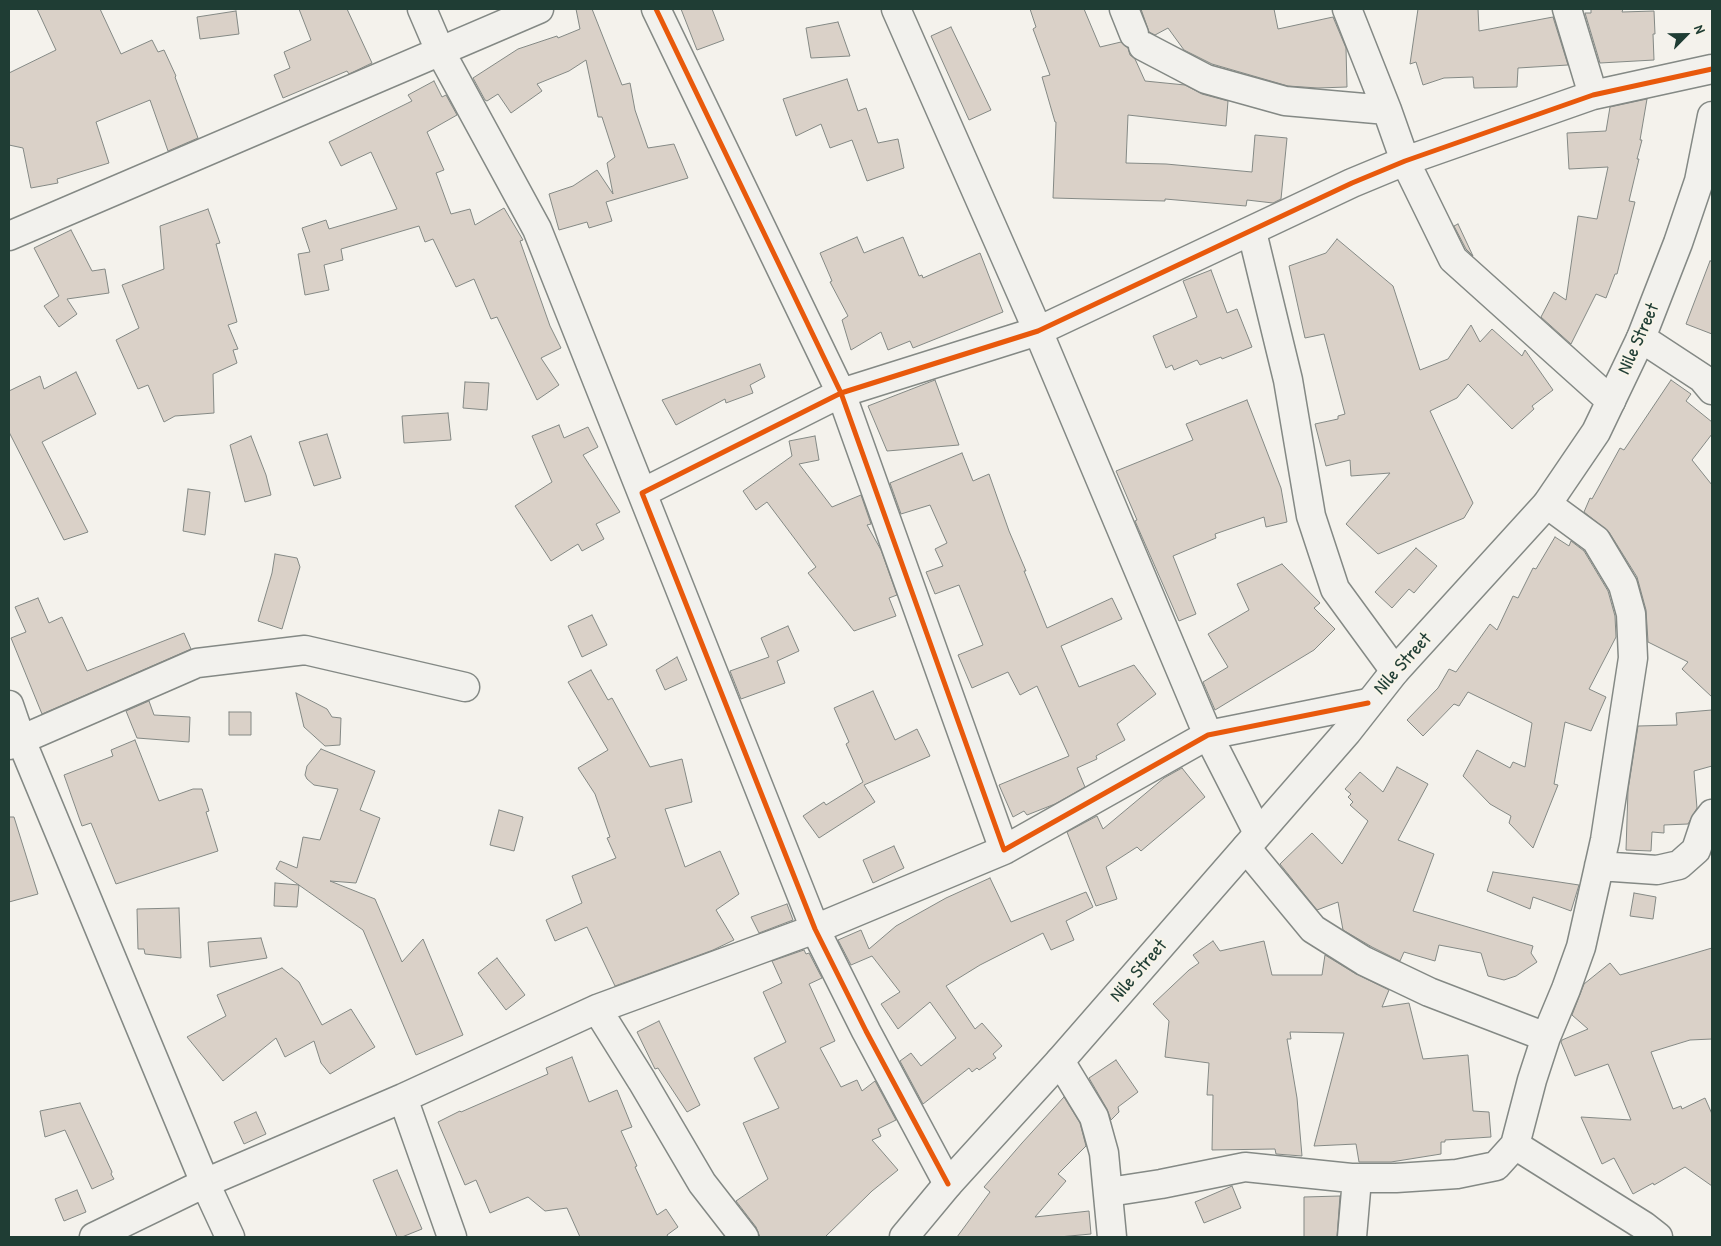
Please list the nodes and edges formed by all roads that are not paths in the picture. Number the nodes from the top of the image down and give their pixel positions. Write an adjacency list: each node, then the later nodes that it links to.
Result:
1 (422, 9): 8 (street)
2 (539, 9): 8 (street)
3 (656, 9): 19 (street)
4 (896, 9): 16 (street)
5 (1124, 9): 11 (street)
6 (1347, 9): 11 (street)
7 (1567, 9): 10 (street)
8 (440, 51): 15 (street); 21 (street)
9 (1712, 69): 10 (street)
10 (1593, 95): 13 (street)
11 (1387, 110): 13 (street)
12 (1712, 116): 17 (street, Nile Street)
13 (1405, 160): 14 (street); 20 (street)
14 (1252, 232): 16 (street); 23 (street)
15 (9, 236)
16 (1038, 331): 19 (street); 27 (street)
17 (1641, 338): 18 (street); 20 (street, Nile Street)
18 (1712, 390)
19 (841, 393): 21 (street); 31 (street)
20 (1611, 401): 22 (street, Nile Street)
21 (642, 493): 33 (street)
22 (1547, 504): 23 (street, Nile Street); 32 (street)
23 (1395, 671): 25 (street, Nile Street)
24 (465, 687): 28 (street)
25 (1368, 703): 27 (street); 30 (street, Nile Street)
26 (9, 705): 28 (street)
27 (1208, 735): 30 (street); 31 (street)
28 (15, 742): 40 (street)
29 (1712, 814): 32 (street)
30 (1252, 841): 35 (street); 36 (street, Nile Street)
31 (1004, 850): 33 (street)
32 (1599, 866): 35 (street)
33 (815, 929): 34 (street); 41 (street)
34 (597, 1009): 37 (street); 46 (street)
35 (1546, 1037): 38 (street)
36 (1060, 1060): 41 (street, Nile Street); 42 (street)
37 (403, 1098): 40 (street); 45 (street)
38 (1515, 1145): 39 (street); 50 (street)
39 (1357, 1178): 42 (street); 49 (street)
40 (205, 1183): 43 (street); 44 (street)
41 (948, 1184): 47 (street, Nile Street)
42 (1109, 1192): 48 (street)
43 (94, 1237)
44 (230, 1237)
45 (452, 1237)
46 (744, 1237)
47 (904, 1237)
48 (1112, 1237)
49 (1352, 1237)
50 (1658, 1237)

